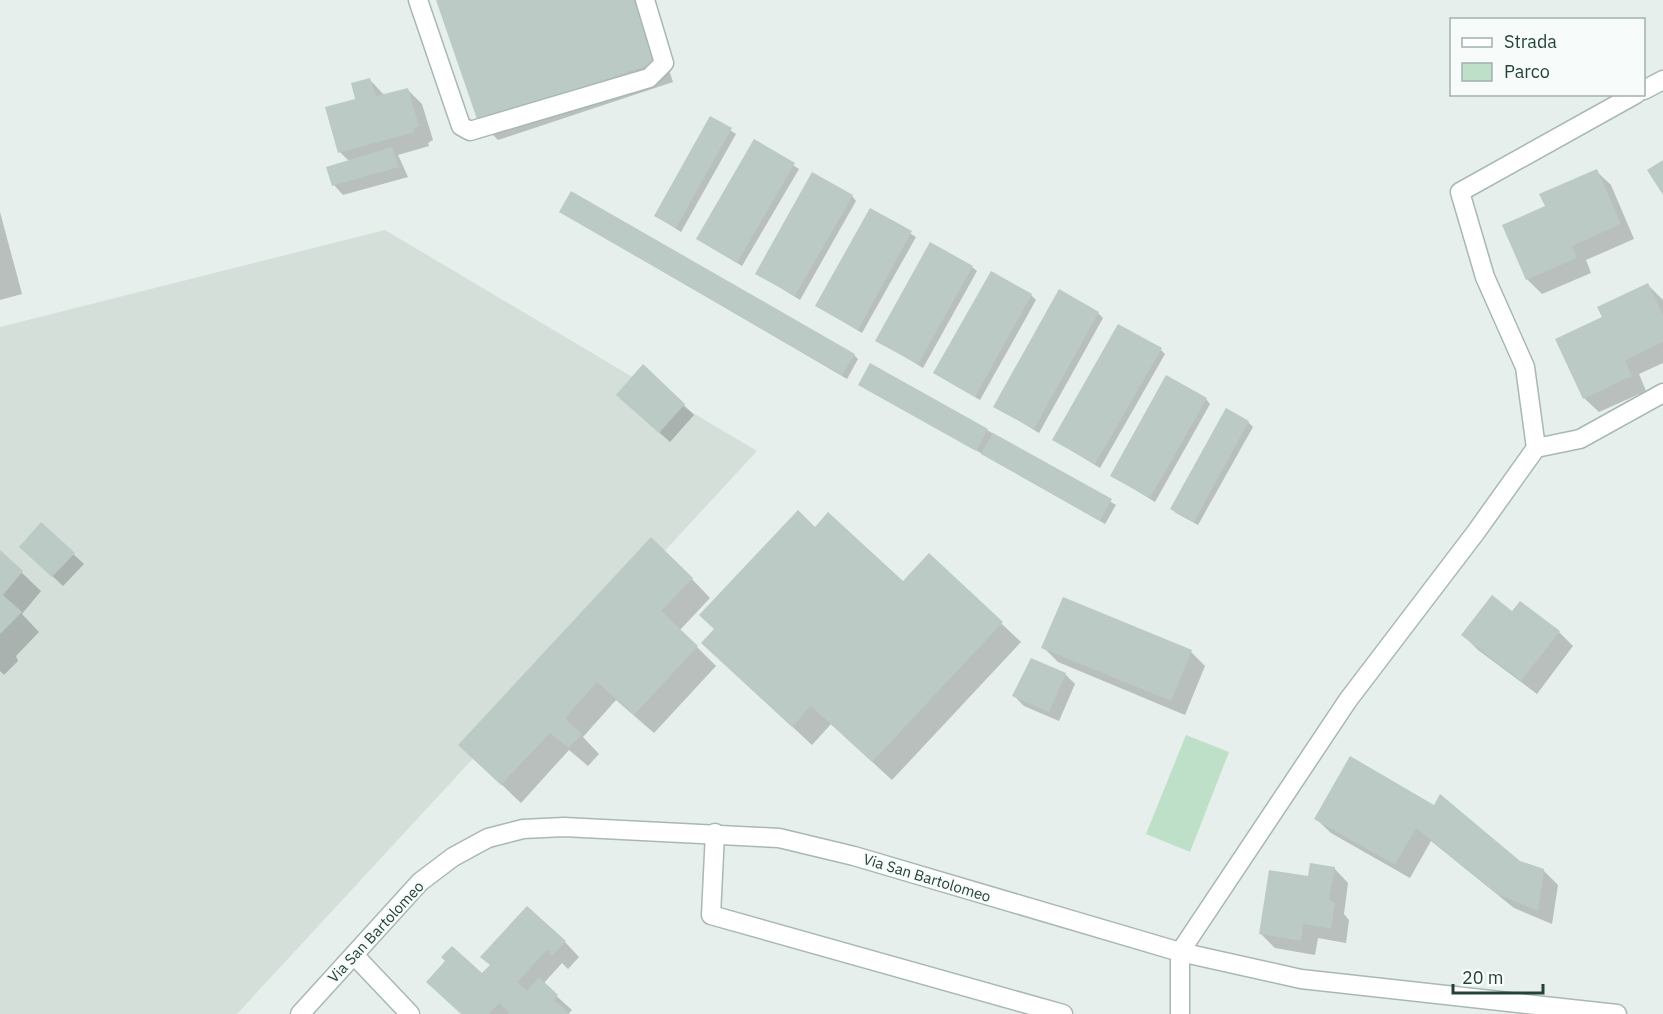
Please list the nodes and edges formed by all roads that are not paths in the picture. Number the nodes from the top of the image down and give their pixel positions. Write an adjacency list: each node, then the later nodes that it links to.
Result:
1 (418, 0): 2 (street)
2 (645, 0)
3 (1663, 80): 4 (street)
4 (1645, 89)
5 (1632, 96): 7 (street)
6 (1663, 393): 7 (street)
7 (1536, 448): 9 (street)
8 (715, 834): 9 (street, Via San Bartolomeo); 10 (street, Via San Bartolomeo); 13 (street)
9 (1180, 952): 14 (street); 15 (street, Via San Bartolomeo)
10 (354, 955): 11 (street, Via San Bartolomeo); 12 (street)
11 (300, 1014)
12 (410, 1014)
13 (1063, 1014)
14 (1180, 1014)
15 (1617, 1014)

